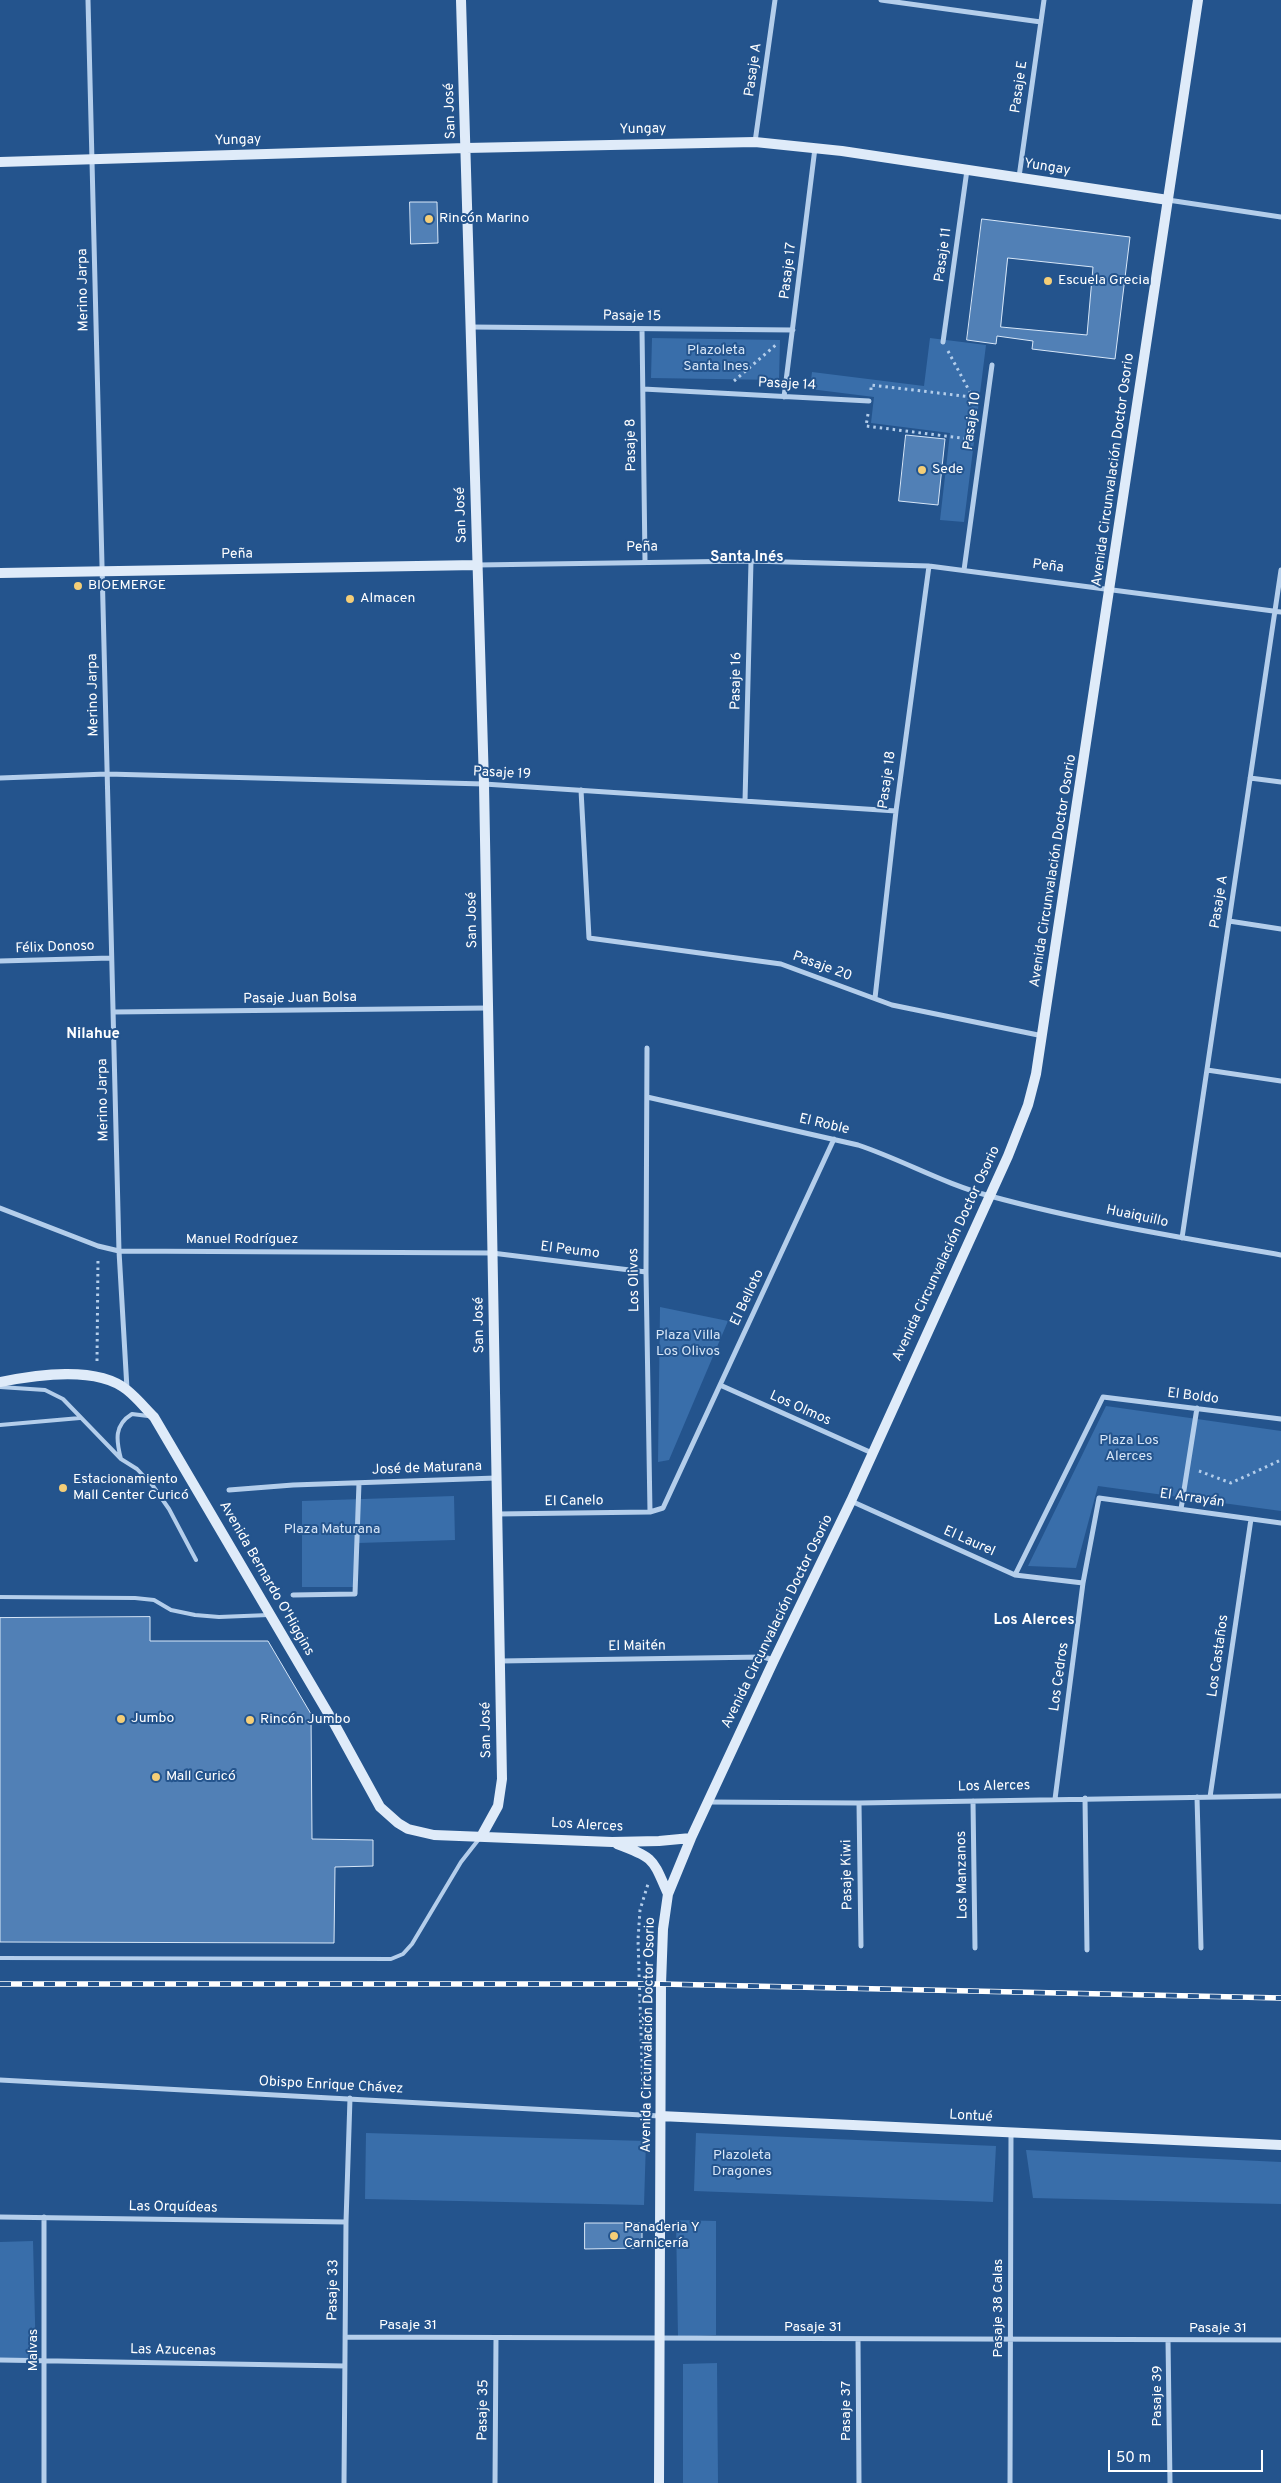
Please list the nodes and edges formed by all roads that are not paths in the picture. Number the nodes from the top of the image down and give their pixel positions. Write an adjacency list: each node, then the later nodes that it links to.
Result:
1 (88, 0): 13 (street, Merino Jarpa)
2 (461, 0): 12 (street, San José)
3 (775, 0): 10 (street, Pasaje A)
4 (881, 0): 8 (street)
5 (934, 0): 8 (street)
6 (1044, 0): 9 (street, Pasaje E)
7 (1198, 0): 17 (street, Avenida Circunvalación Doctor Osorio)
8 (933, 7): 9 (street)
9 (1041, 22): 16 (street, Pasaje E)
10 (755, 142): 11 (street, Yungay); 12 (street, Yungay)
11 (815, 147): 15 (street, Yungay); 21 (street, Pasaje 17)
12 (466, 148): 13 (street, Yungay); 19 (street, San José)
13 (92, 159): 14 (street, Yungay); 33 (street, Merino Jarpa)
14 (0, 162)
15 (968, 170): 16 (street, Yungay); 22 (street, Pasaje 11)
16 (1019, 178): 17 (street, Yungay)
17 (1168, 200): 18 (street, Yungay); 35 (street, Avenida Circunvalación Doctor Osorio)
18 (1281, 217)
19 (470, 327): 20 (street, Pasaje 15); 29 (street, San José)
20 (642, 328): 21 (street, Pasaje 15); 24 (street, Pasaje 8)
21 (793, 330): 25 (street, Pasaje 17)
22 (943, 342)
23 (992, 365): 31 (street, Pasaje 10)
24 (642, 389): 25 (street, Pasaje 14); 28 (street, Pasaje 8)
25 (784, 397): 26 (street, Pasaje 14)
26 (869, 401)
27 (751, 561): 28 (street, Peña); 30 (street, Peña); 43 (street, Pasaje 16)
28 (645, 562): 29 (street, Peña)
29 (477, 565): 33 (street, Peña); 41 (street, San José)
30 (929, 566): 31 (street, Peña); 44 (street, Pasaje 18)
31 (964, 570): 35 (street, Peña)
32 (1281, 570): 36 (street, Pasaje A)
33 (102, 571): 34 (street, Peña); 37 (street, Merino Jarpa)
34 (0, 573)
35 (1111, 589): 36 (street, Peña); 52 (street, Avenida Circunvalación Doctor Osorio)
36 (1278, 612): 39 (street, Pasaje A)
37 (107, 774): 38 (street, Pasaje 19); 41 (street, Pasaje 19); 47 (street, Merino Jarpa)
38 (0, 778)
39 (1250, 778): 40 (street); 45 (street, Pasaje A)
40 (1281, 782)
41 (484, 784): 42 (street, Pasaje 19); 50 (street, San José)
42 (581, 790): 43 (street, Pasaje 19); 49 (street, Pasaje 20)
43 (745, 801): 44 (street, Pasaje 19)
44 (896, 811): 49 (street, Pasaje 18)
45 (1229, 921): 46 (street); 54 (street, Pasaje A)
46 (1281, 929)
47 (111, 958): 48 (street, Félix Donoso); 51 (street, Merino Jarpa)
48 (0, 961)
49 (875, 998): 52 (street, Pasaje 20)
50 (488, 1008): 51 (street, Pasaje Juan Bolsa); 62 (street, San José)
51 (113, 1012): 61 (street, Merino Jarpa)
52 (1043, 1036): 58 (street, Avenida Circunvalación Doctor Osorio)
53 (647, 1048): 56 (street, Los Olivos)
54 (1207, 1070): 55 (street); 60 (street, Pasaje A)
55 (1281, 1081)
56 (647, 1097): 57 (street, El Roble); 64 (street, Los Olivos)
57 (834, 1139): 58 (street, El Roble); 66 (street, El Belloto)
58 (989, 1196): 60 (street, Huaiquillo); 74 (street, Avenida Circunvalación Doctor Osorio)
59 (0, 1208): 61 (street, Manuel Rodríguez)
60 (1182, 1238): 63 (street, Huaiquillo)
61 (119, 1251): 62 (street, Manuel Rodríguez); 68 (street, Merino Jarpa)
62 (492, 1253): 64 (street, El Peumo); 76 (street, San José)
63 (1281, 1256)
64 (646, 1272): 82 (street, Los Olivos)
65 (0, 1382): 68 (street, Avenida Bernardo O'Higgins)
66 (720, 1385): 74 (street, Los Olmos); 82 (street, El Belloto)
67 (0, 1387): 70 (lane)
68 (127, 1389): 71 (street, Avenida Bernardo O'Higgins)
69 (1197, 1408): 72 (street, El Boldo); 81 (street); 87 (street, El Boldo)
70 (80, 1418): 73 (lane); 75 (lane)
71 (154, 1418): 75 (lane); 91 (street, Avenida Bernardo O'Higgins)
72 (1281, 1419)
73 (0, 1425)
74 (872, 1453): 80 (street, Avenida Circunvalación Doctor Osorio)
75 (121, 1459): 86 (lane)
76 (496, 1478): 77 (street, José de Maturana); 83 (street, San José)
77 (359, 1483): 78 (street, José de Maturana); 89 (street, José de Maturana)
78 (229, 1490)
79 (1099, 1498): 81 (street, El Arrayán); 88 (street, Los Cedros)
80 (851, 1501): 87 (street, El Laurel); 93 (street, Avenida Circunvalación Doctor Osorio)
81 (1181, 1508): 84 (street, El Arrayán)
82 (650, 1512): 83 (street, El Canelo)
83 (497, 1514): 92 (street, San José)
84 (1250, 1519): 85 (street, El Arrayán); 95 (street, Los Castaños)
85 (1281, 1523)
86 (196, 1560)
87 (1015, 1575): 88 (street, El Laurel)
88 (1084, 1583): 98 (street, Los Cedros)
89 (293, 1595)
90 (0, 1597): 91 (lane)
91 (271, 1615): 102 (street, Avenida Bernardo O'Higgins)
92 (500, 1660): 93 (street, El Maitén); 102 (street, San José)
93 (774, 1660): 100 (street, Avenida Circunvalación Doctor Osorio)
94 (1281, 1796): 95 (street, Los Alerces)
95 (1210, 1797): 97 (street, Los Alerces)
96 (1085, 1798): 97 (street, Los Alerces); 98 (street, Los Alerces); 109 (street)
97 (1197, 1798): 108 (street)
98 (1055, 1800): 99 (street, Los Alerces)
99 (973, 1801): 101 (street, Los Alerces); 107 (street, Los Manzanos)
100 (708, 1802): 101 (street, Los Alerces); 103 (street, Avenida Circunvalación Doctor Osorio)
101 (859, 1803): 106 (street, Pasaje Kiwi)
102 (482, 1836): 104 (street, Los Alerces); 110 (lane)
103 (691, 1838): 104 (street, Los Alerces); 105 (street, Avenida Circunvalación Doctor Osorio)
104 (612, 1842): 105 (street)
105 (668, 1894): 113 (street, Avenida Circunvalación Doctor Osorio)
106 (861, 1946)
107 (975, 1948)
108 (1201, 1948)
109 (1087, 1950)
110 (0, 1958)
111 (0, 2080): 112 (street, Obispo Enrique Chávez)
112 (350, 2098): 113 (street, Obispo Enrique Chávez); 118 (street, Pasaje 33)
113 (660, 2116): 114 (street, Lontué); 121 (street, Avenida Circunvalación Doctor Osorio)
114 (1011, 2132): 115 (street, Lontué); 123 (street, Pasaje 38 Calas)
115 (1281, 2145)
116 (0, 2217): 117 (street, Las Orquídeas)
117 (44, 2217): 118 (street, Las Orquídeas); 126 (street, Malvas)
118 (346, 2222): 119 (street, Pasaje 33)
119 (345, 2337): 120 (street, Pasaje 31); 128 (street, Pasaje 33)
120 (496, 2338): 121 (street, Pasaje 31); 131 (street, Pasaje 35)
121 (658, 2338): 122 (street, Pasaje 31); 132 (street, Avenida Circunvalación Doctor Osorio)
122 (858, 2339): 123 (street, Pasaje 31); 133 (street, Pasaje 37)
123 (1010, 2339): 124 (street, Pasaje 31); 134 (street, Pasaje 38 Calas)
124 (1168, 2340): 125 (street, Pasaje 31); 135 (street, Pasaje 39)
125 (1281, 2340)
126 (45, 2359): 127 (street, Las Azucenas); 128 (street, Las Azucenas); 129 (street, Malvas)
127 (0, 2360)
128 (345, 2366): 130 (street, Pasaje 33)
129 (44, 2483)
130 (344, 2483)
131 (495, 2483)
132 (659, 2483)
133 (859, 2483)
134 (1010, 2483)
135 (1170, 2483)

